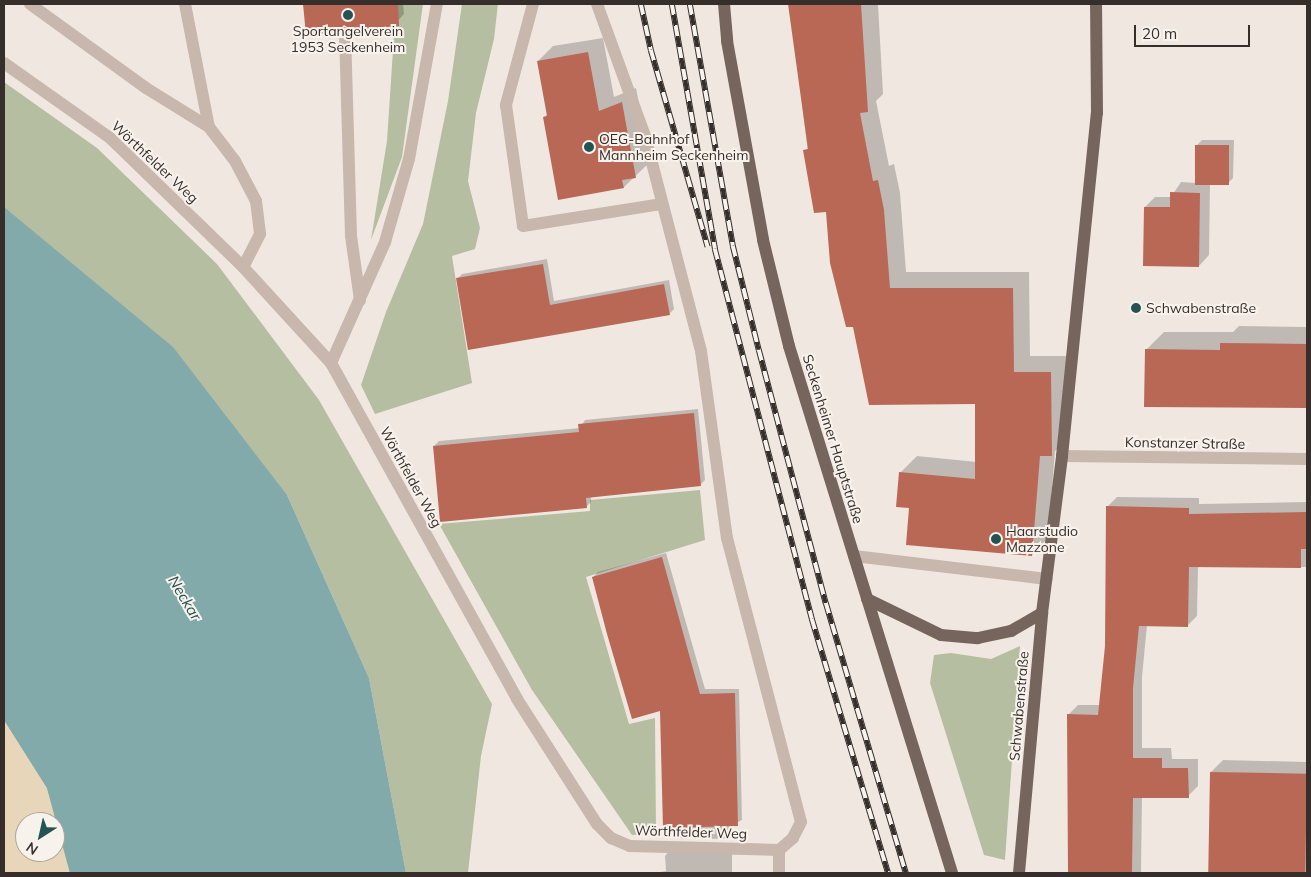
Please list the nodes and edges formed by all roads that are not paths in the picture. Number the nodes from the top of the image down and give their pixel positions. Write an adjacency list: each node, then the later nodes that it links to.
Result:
1 (30, 4): 10 (street)
2 (185, 4): 10 (street)
3 (438, 4): 13 (street)
4 (533, 4): 11 (street)
5 (597, 4): 11 (street)
6 (724, 4): 17 (main road, Seckenheimer Hauptstraße)
7 (1096, 4): 15 (main road, Schwabenstraße)
8 (345, 32): 13 (street)
9 (4, 63): 12 (street, Wörthfelder Weg)
10 (209, 127): 12 (street)
11 (662, 204): 21 (street)
12 (243, 267): 14 (street, Wörthfelder Weg)
13 (360, 300): 14 (street)
14 (330, 363): 21 (street, Wörthfelder Weg)
15 (1062, 456): 16 (street, Konstanzer Straße); 18 (main road, Schwabenstraße)
16 (1307, 459)
17 (854, 556): 18 (street); 19 (main road, Seckenheimer Hauptstraße)
18 (1047, 579): 20 (main road, Schwabenstraße)
19 (866, 599): 20 (main road); 23 (main road, Seckenheimer Hauptstraße)
20 (1042, 613): 24 (main road, Schwabenstraße)
21 (779, 850): 22 (street)
22 (779, 873)
23 (952, 873)
24 (1019, 873)

